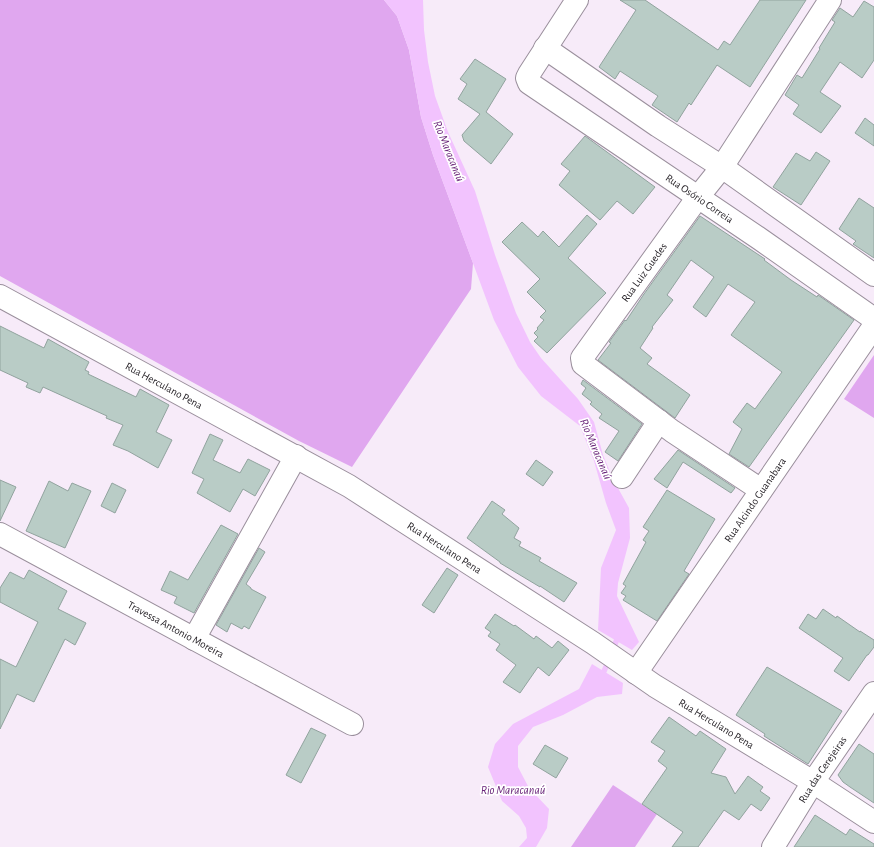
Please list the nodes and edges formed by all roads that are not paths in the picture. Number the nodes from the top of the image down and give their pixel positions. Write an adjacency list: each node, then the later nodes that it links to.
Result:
1 (577, 0): 3 (street)
2 (830, 0): 4 (street, Rua Luiz Guedes)
3 (546, 48): 4 (street); 5 (street, Rua Osório Correia)
4 (722, 167): 5 (street, Rua Luiz Guedes); 6 (street)
5 (698, 197): 8 (street, Rua Osório Correia); 10 (street, Rua Luiz Guedes)
6 (874, 274)
7 (0, 296): 11 (street, Rua Herculano Pena)
8 (874, 319)
9 (874, 326): 13 (street, Rua Alcindo Guanabara)
10 (659, 421): 12 (street); 13 (street, Rua Luiz Guedes)
11 (296, 456): 15 (street); 16 (street, Rua Herculano Pena)
12 (622, 477)
13 (761, 490): 16 (street, Rua Alcindo Guanabara)
14 (0, 534): 15 (street, Travessa Antonio Moreira)
15 (194, 639): 18 (street, Travessa Antonio Moreira)
16 (632, 670): 19 (street, Rua Herculano Pena)
17 (874, 693): 19 (street, Rua das Cerejeiras)
18 (352, 724)
19 (813, 782): 20 (street, Rua Herculano Pena); 21 (street, Rua das Cerejeiras)
20 (874, 822)
21 (773, 847)

